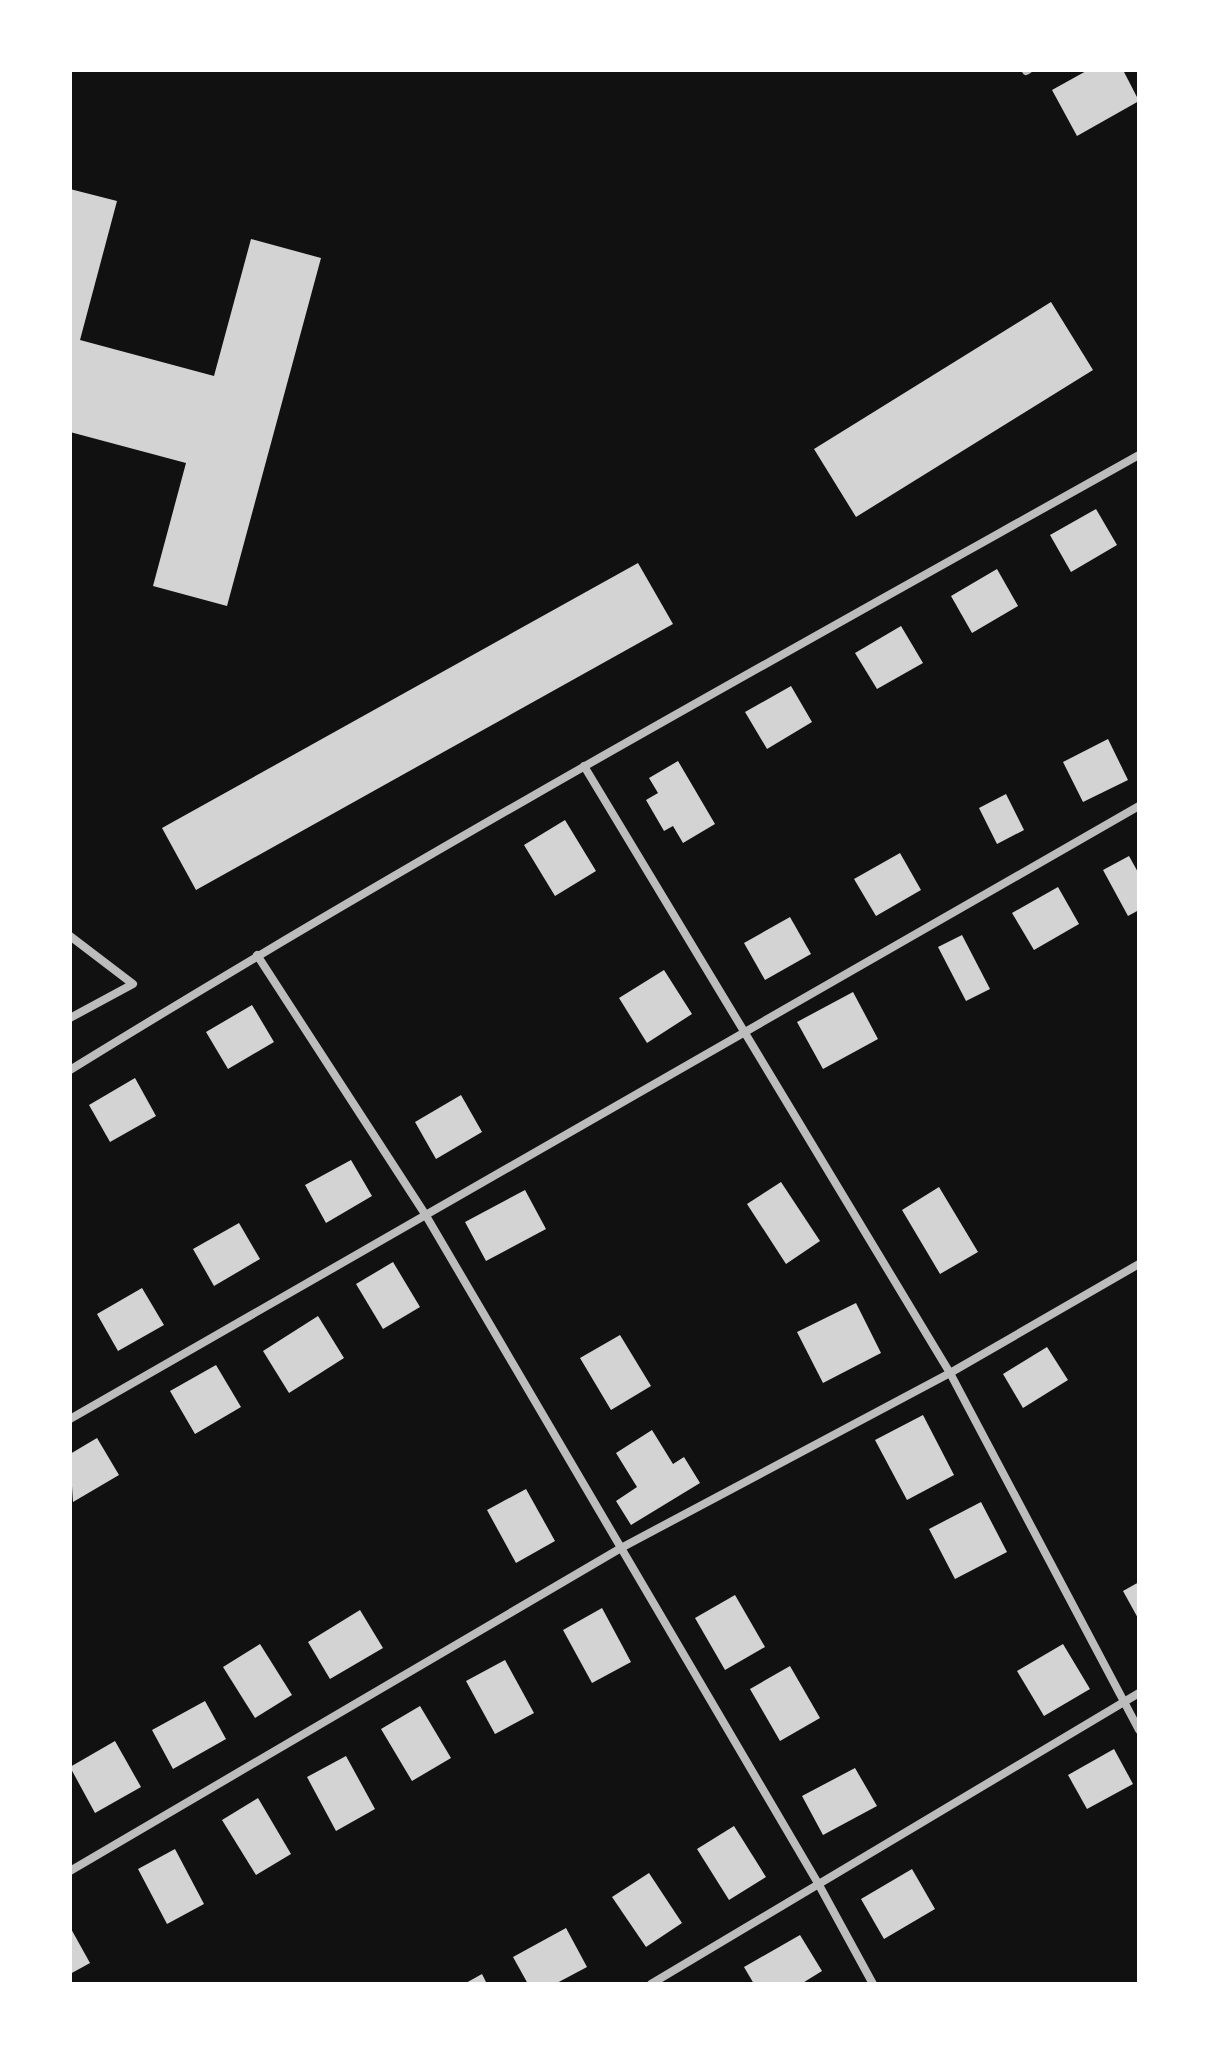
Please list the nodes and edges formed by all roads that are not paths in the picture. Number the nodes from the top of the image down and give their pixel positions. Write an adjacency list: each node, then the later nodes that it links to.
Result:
1 (1139, 455): 2 (street)
2 (584, 766): 5 (street); 7 (street)
3 (1139, 806): 7 (street)
4 (70, 936): 6 (street)
5 (257, 955): 8 (street); 9 (street)
6 (70, 1018)
7 (745, 1030): 9 (street); 11 (street)
8 (70, 1070)
9 (425, 1214): 12 (street); 13 (street)
10 (1139, 1264): 11 (street)
11 (950, 1373): 13 (street); 15 (street)
12 (70, 1419)
13 (621, 1548): 17 (street); 18 (street)
14 (1139, 1693): 15 (street)
15 (1122, 1703): 16 (street); 18 (street)
16 (1139, 1730)
17 (70, 1871)
18 (819, 1885): 19 (street); 20 (street)
19 (651, 1984)
20 (873, 1984)

